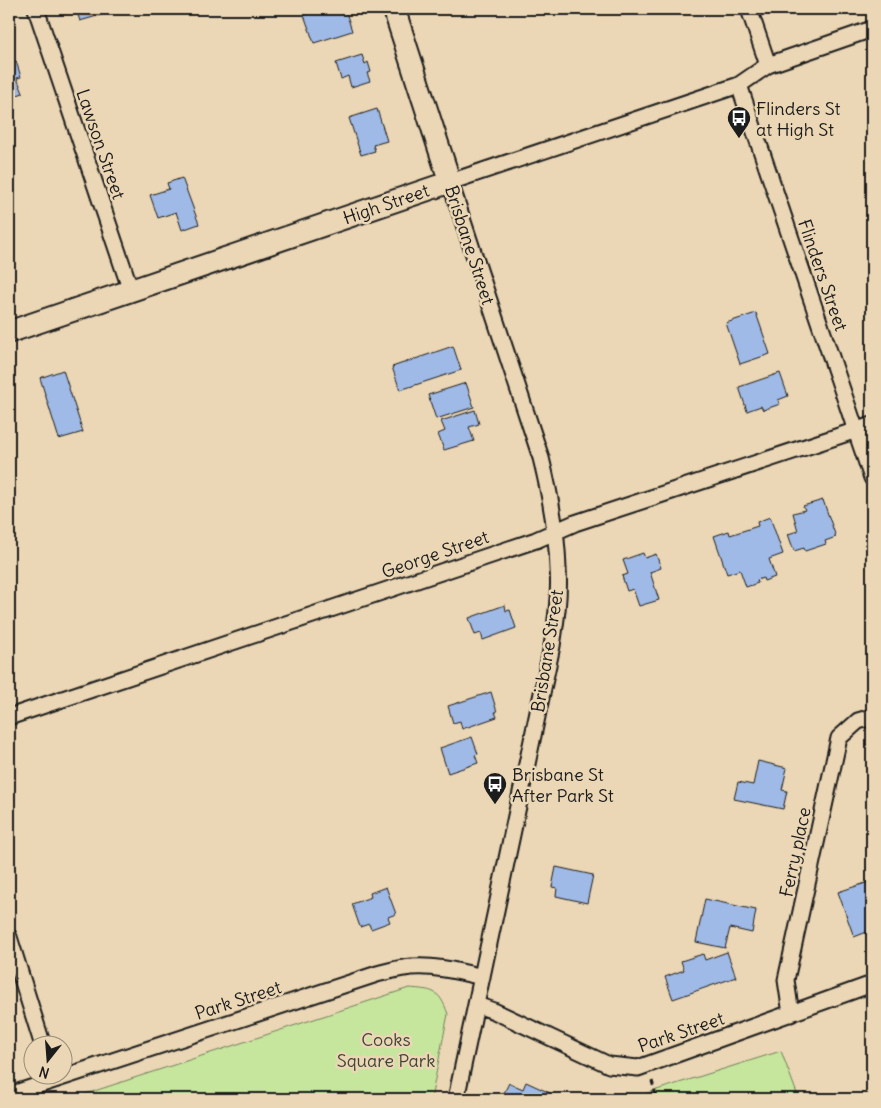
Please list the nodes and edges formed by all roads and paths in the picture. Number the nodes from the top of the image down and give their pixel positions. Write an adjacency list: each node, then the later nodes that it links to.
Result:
1 (36, 9): 8 (street, Lawson Street)
2 (394, 9): 7 (main road, Brisbane Street)
3 (749, 9): 5 (street)
4 (872, 30): 5 (street, High Street)
5 (768, 66): 6 (street, High Street)
6 (739, 85): 7 (street, High Street); 11 (street, Flinders Street)
7 (450, 182): 8 (main road, High Street); 13 (street, Brisbane Street)
8 (131, 291): 9 (main road, High Street)
9 (9, 332)
10 (872, 425): 11 (street, George Street)
11 (856, 430): 12 (street, Flinders Street); 13 (street, George Street)
12 (872, 478)
13 (555, 532): 15 (street, George Street); 17 (street, Brisbane Street)
14 (872, 716): 20 (street, Ferry place)
15 (9, 717)
16 (9, 937): 21 (street)
17 (482, 977): 19 (street, Brisbane Street); 22 (street, Park Street)
18 (872, 984): 20 (street, Park Street)
19 (476, 1005): 20 (street, Park Street); 25 (street, Brisbane Street)
20 (791, 1014)
21 (40, 1036)
22 (72, 1072)
23 (32, 1086): 24 (street, Park Street)
24 (9, 1095)
25 (456, 1099)

